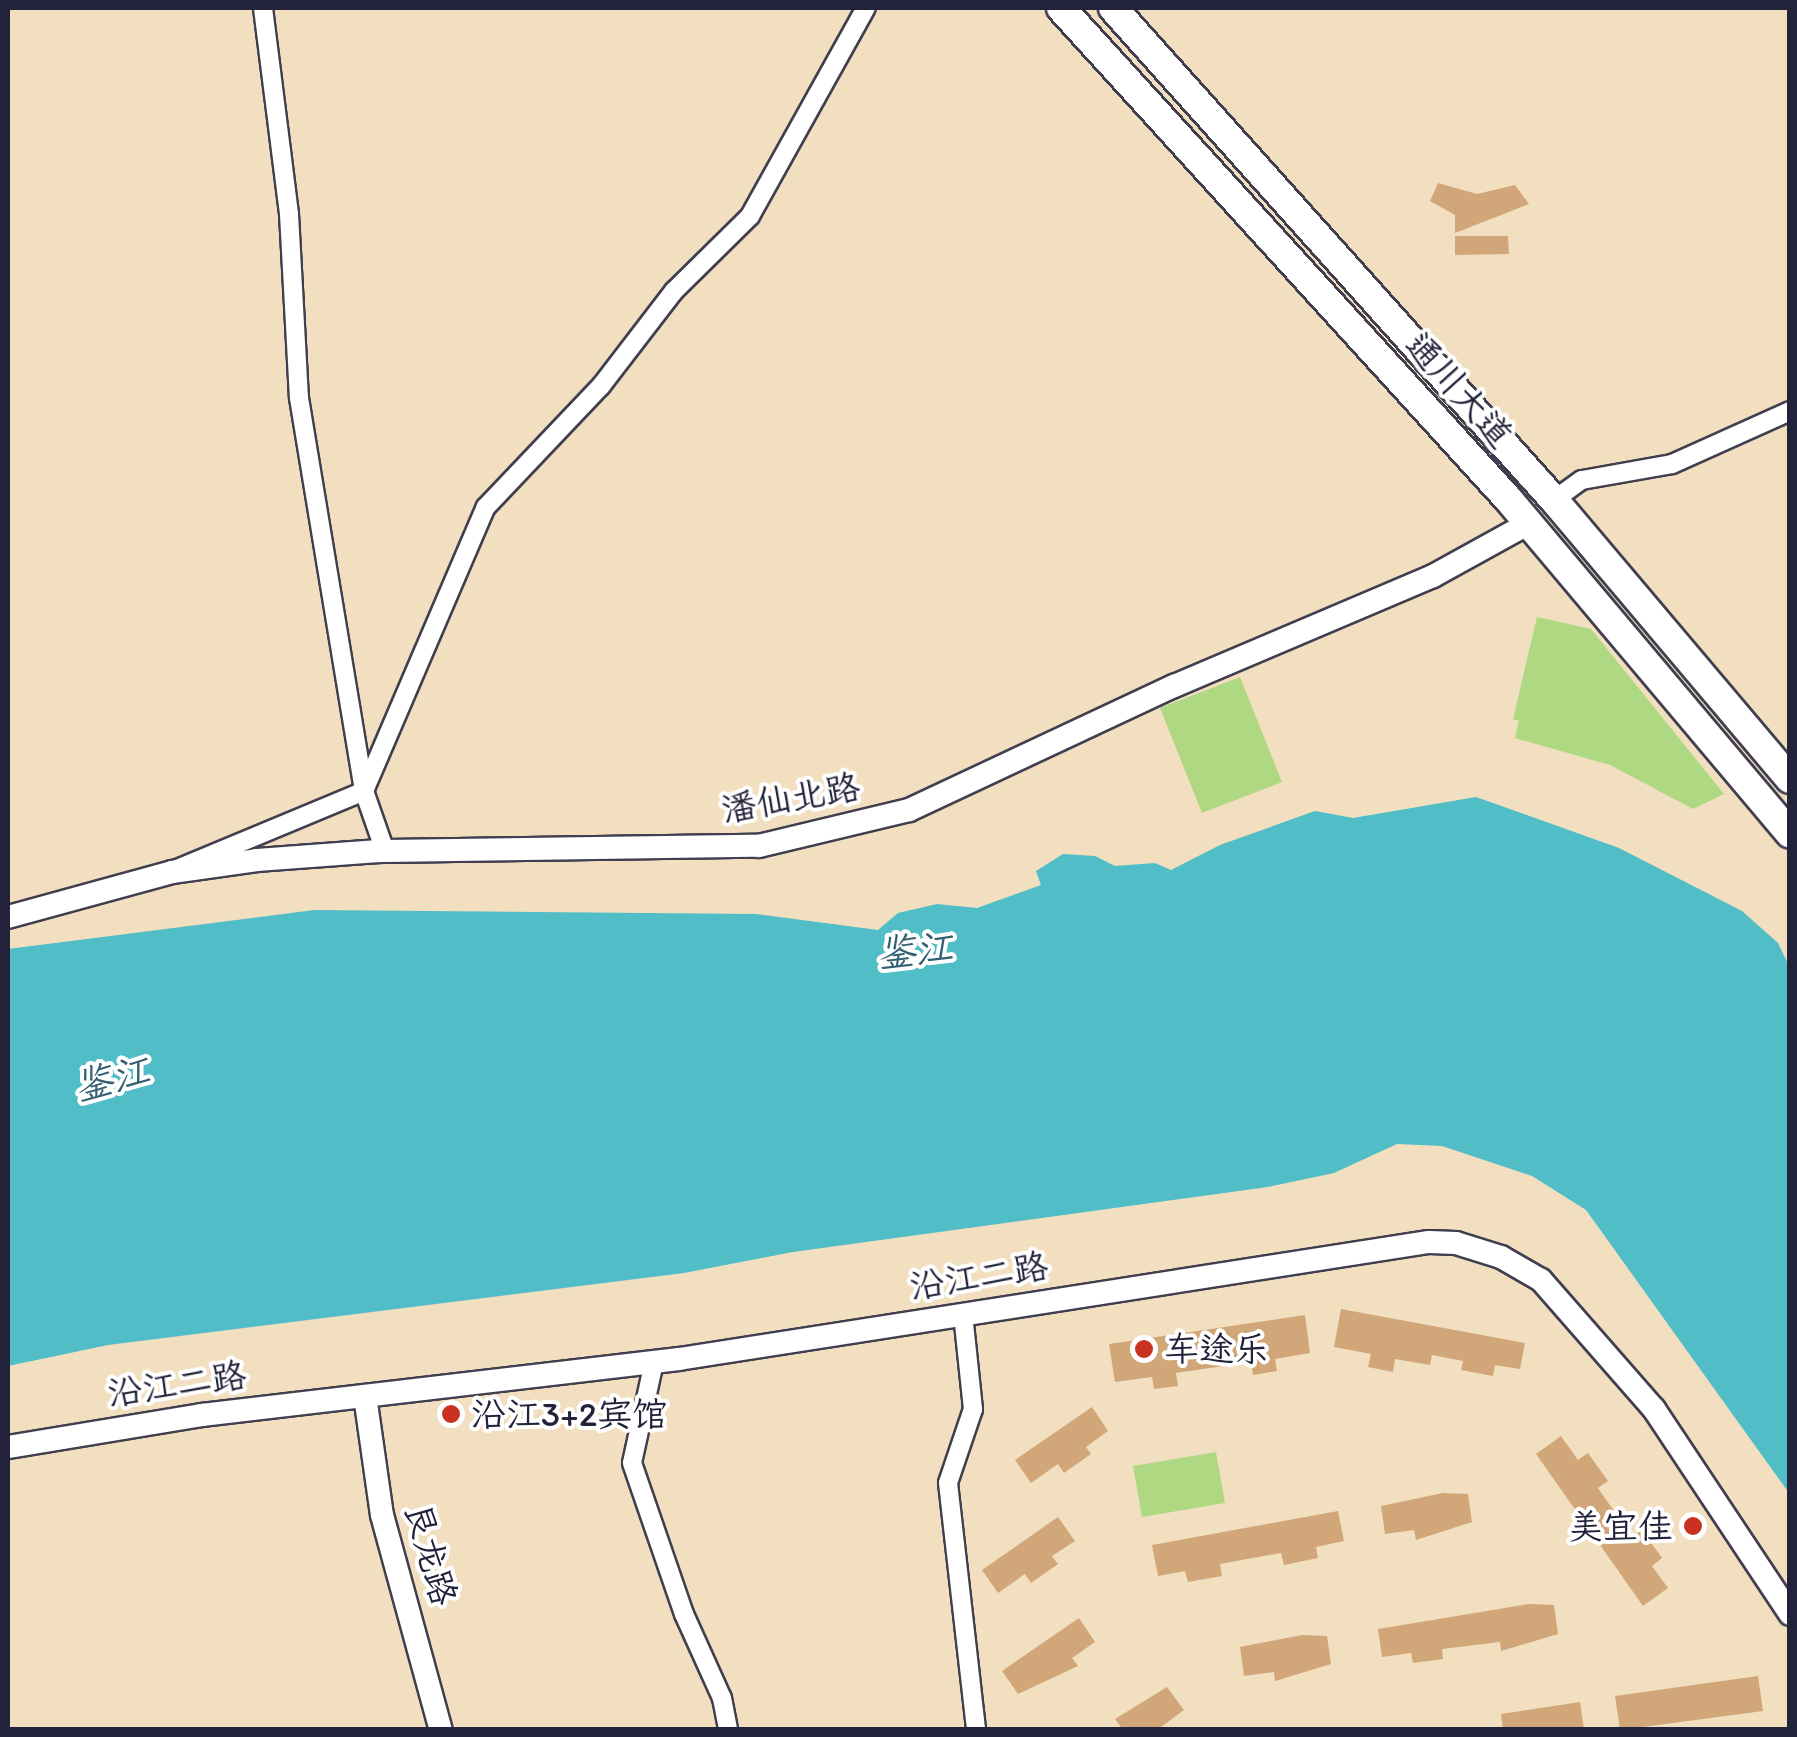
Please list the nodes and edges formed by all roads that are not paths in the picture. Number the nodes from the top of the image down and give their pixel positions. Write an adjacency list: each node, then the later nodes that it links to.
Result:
1 (263, 8): 9 (street)
2 (866, 8): 9 (street)
3 (1062, 8): 7 (main road, 通川大道)
4 (1113, 8): 6 (main road, 通川大道)
5 (1790, 411): 6 (street)
6 (1554, 500): 8 (main road, 通川大道)
7 (1529, 523): 10 (main road, 通川大道); 11 (street, 潘仙北路)
8 (1790, 779)
9 (364, 791): 11 (street); 12 (street)
10 (1790, 834)
11 (385, 851): 12 (street, 潘仙北路)
12 (172, 872): 13 (street, 潘仙北路)
13 (8, 918)
14 (963, 1314): 15 (street, 沿江二路); 18 (street, 沿江二路); 21 (street)
15 (654, 1362): 16 (street, 沿江二路); 20 (street)
16 (365, 1396): 17 (street, 沿江二路); 19 (street, 艮龙路)
17 (8, 1447)
18 (1790, 1614)
19 (440, 1729)
20 (728, 1730)
21 (976, 1730)

